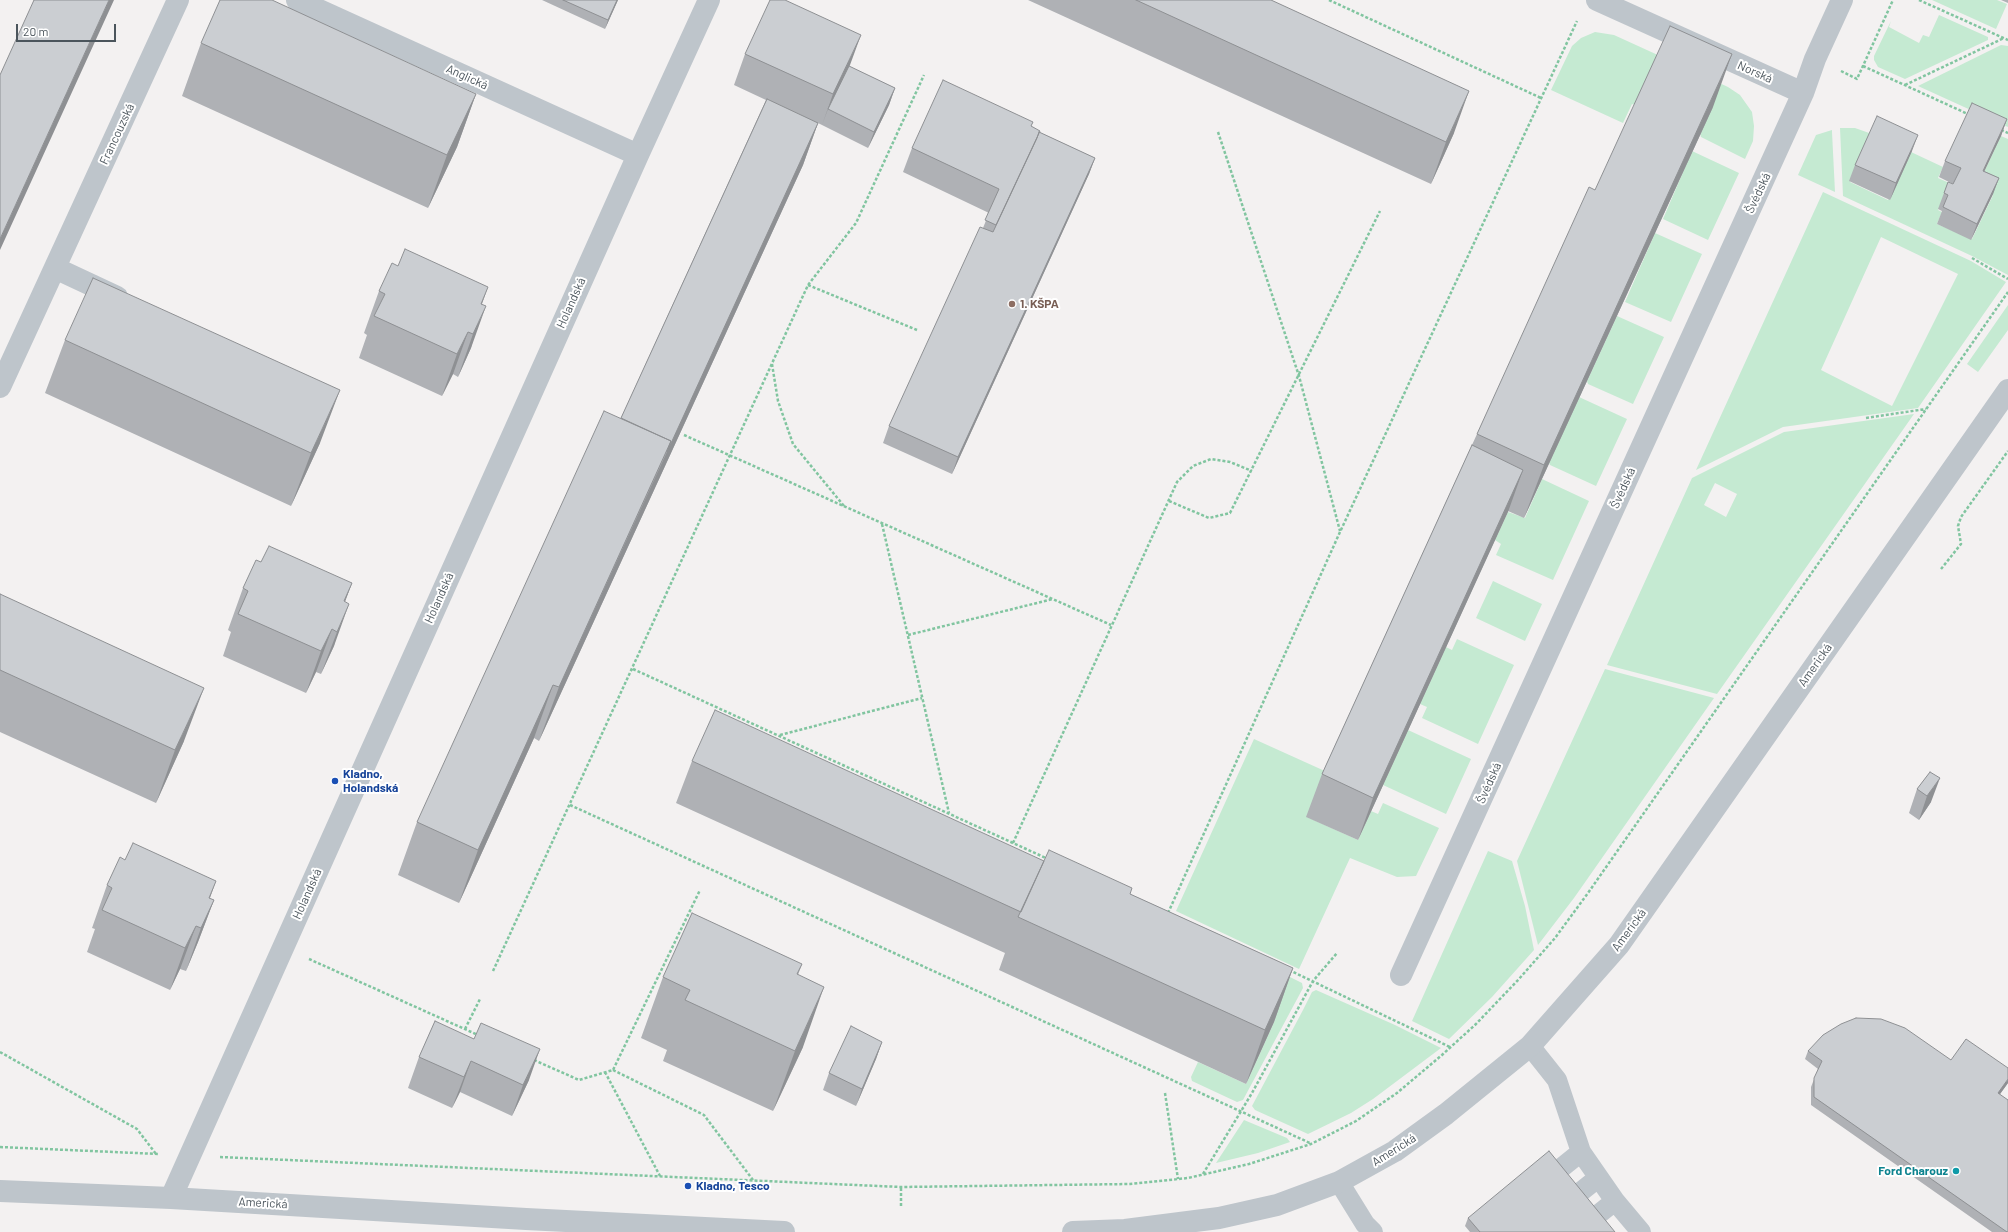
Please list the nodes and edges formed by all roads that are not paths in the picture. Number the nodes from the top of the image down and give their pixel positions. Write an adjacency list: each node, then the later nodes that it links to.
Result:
1 (178, 0): 9 (street, Francouzská)
2 (297, 0): 8 (street, Anglická)
3 (709, 0): 8 (street, Holandská)
4 (1598, 0): 6 (street, Norská)
5 (1842, 0): 7 (street, Švédská)
6 (1627, 6): 7 (street, Norská)
7 (1803, 94): 13 (street, Švédská)
8 (638, 154): 20 (street, Holandská)
9 (55, 268): 10 (street); 11 (street, Francouzská)
10 (135, 305)
11 (0, 387)
12 (2008, 390): 14 (street, Americká)
13 (1402, 975)
14 (1530, 1046): 15 (lane); 17 (street, Americká)
15 (1581, 1152): 16 (lane); 19 (lane)
16 (1598, 1178): 21 (lane); 26 (lane)
17 (1339, 1182): 24 (street, Americká); 25 (lane)
18 (0, 1192): 20 (street, Americká)
19 (1525, 1197)
20 (171, 1198): 22 (street, Americká)
21 (1615, 1201): 27 (lane); 28 (lane)
22 (523, 1226): 23 (street, Americká)
23 (784, 1232)
24 (1073, 1232)
25 (1373, 1232)
26 (1530, 1232)
27 (1576, 1232)
28 (1641, 1232)

